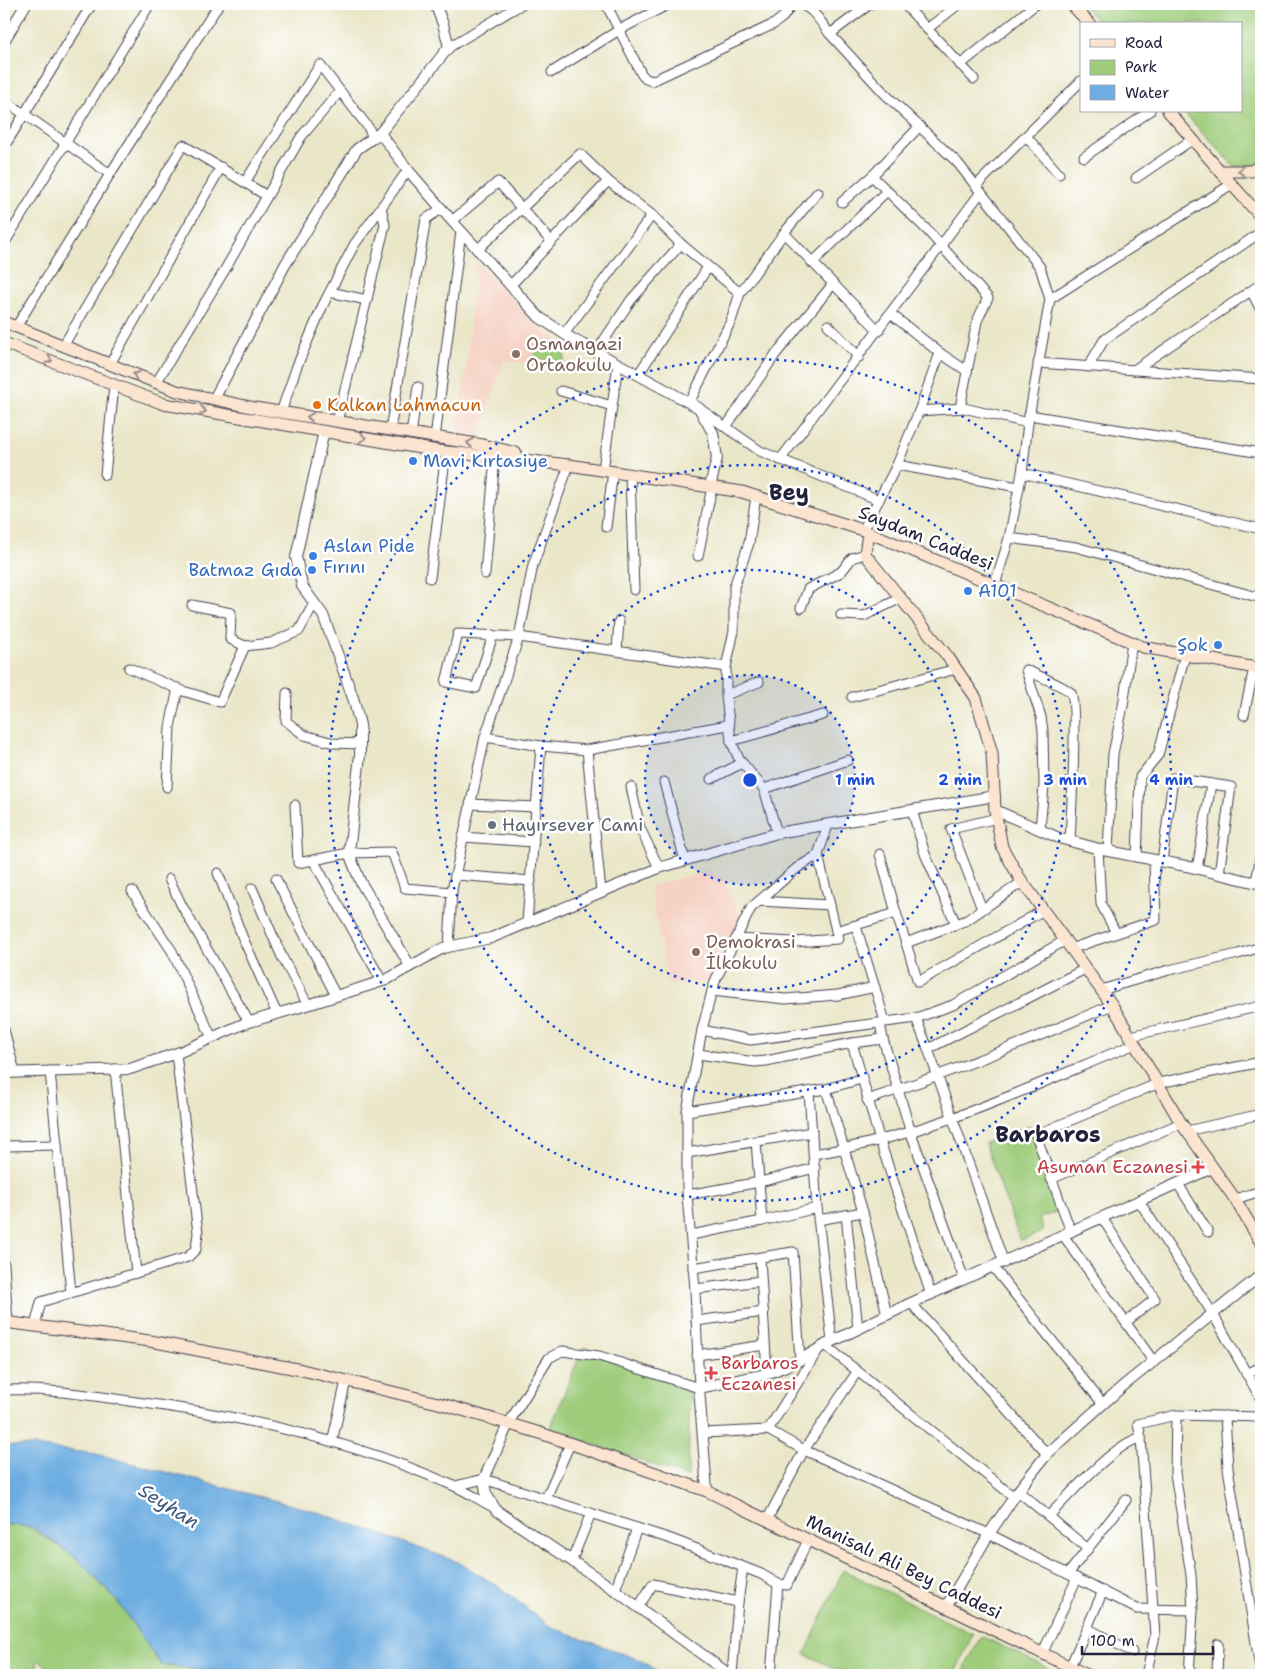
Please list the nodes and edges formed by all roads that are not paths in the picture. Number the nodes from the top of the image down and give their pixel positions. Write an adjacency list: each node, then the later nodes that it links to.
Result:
1 (26, 4): 22 (street)
2 (92, 4): 32 (street)
3 (150, 4): 37 (street)
4 (219, 4): 44 (street)
5 (435, 4): 23 (street)
6 (500, 4): 17 (street)
7 (522, 4): 17 (street)
8 (606, 4): 20 (street)
9 (669, 4): 20 (street)
10 (792, 4): 20 (street)
11 (799, 4): 21 (street)
12 (870, 4): 21 (street)
13 (904, 4): 19 (street)
14 (959, 4): 19 (street)
15 (1036, 4): 24 (street)
16 (1071, 4): 18 (main road)
17 (505, 13): 23 (street)
18 (1088, 22)
19 (927, 29): 24 (street)
20 (619, 30): 25 (street)
21 (830, 34): 33 (street)
22 (4, 40)
23 (449, 47): 34 (street)
24 (960, 65): 26 (street)
25 (552, 72)
26 (974, 79)
27 (1080, 82): 35 (street)
28 (340, 91): 34 (street); 49 (street); 54 (street)
29 (4, 100): 32 (street)
30 (1149, 112): 39 (street)
31 (1169, 112): 36 (main road)
32 (24, 114): 37 (street); 38 (street)
33 (920, 126): 46 (street); 51 (street)
34 (377, 135): 42 (street); 104 (street)
35 (1026, 136): 45 (street); 51 (street)
36 (1193, 139): 43 (main road); 47 (street)
37 (65, 143): 44 (street); 66 (street)
38 (4, 147)
39 (1084, 158)
40 (1261, 166): 43 (main road, one-way to 43)
41 (221, 167): 49 (street); 88 (street); 93 (street)
42 (408, 170): 56 (street); 57 (street)
43 (1221, 172): 50 (main road)
44 (110, 174): 84 (street)
45 (1059, 174)
46 (872, 176): 52 (street); 55 (street)
47 (1136, 178)
48 (608, 181): 58 (street); 60 (street); 65 (street)
49 (245, 182): 54 (street)
50 (1232, 184): 59 (main road); 78 (street)
51 (979, 189): 68 (street); 78 (street)
52 (887, 191): 68 (street); 70 (street)
53 (818, 192): 64 (street)
54 (267, 196): 100 (street)
55 (842, 202)
56 (382, 207): 76 (street); 79 (street)
57 (441, 209): 61 (street); 114 (street)
58 (521, 210): 61 (street); 65 (street); 69 (street)
59 (1260, 213)
60 (652, 215): 67 (street); 86 (street)
61 (452, 221): 62 (street)
62 (460, 231): 69 (street); 117 (street)
63 (1261, 232): 95 (street)
64 (784, 233): 70 (street); 77 (street)
65 (551, 241): 74 (street)
66 (4, 244)
67 (681, 244): 71 (street); 89 (street)
68 (941, 246): 81 (street); 97 (street)
69 (477, 250): 74 (street)
70 (812, 263): 72 (street)
71 (708, 267): 77 (street); 98 (street)
72 (833, 284): 85 (street); 113 (street)
73 (1261, 284): 75 (street)
74 (510, 286): 86 (street)
75 (1251, 291): 80 (street); 96 (street)
76 (330, 292): 79 (street); 110 (street)
77 (740, 292): 105 (street)
78 (1050, 299): 92 (street)
79 (367, 300): 112 (street)
80 (1261, 310)
81 (891, 314): 85 (street); 90 (street)
82 (4, 322): 84 (main road)
83 (828, 325): 91 (street)
84 (16, 327): 88 (main road)
85 (878, 331): 91 (street)
86 (564, 334): 89 (street)
87 (4, 343): 101 (main road, one-way to 101)
88 (63, 346): 93 (main road)
89 (596, 352): 94 (street)
90 (940, 353): 97 (street); 109 (street)
91 (859, 357): 121 (street)
92 (1038, 363): 95 (street); 111 (street)
93 (110, 364): 100 (main road, one-way to 93)
94 (618, 364): 98 (street); 106 (street)
95 (1088, 366): 96 (street)
96 (1134, 370): 99 (street)
97 (967, 371): 108 (street)
98 (638, 375): 105 (street)
99 (1261, 379)
100 (156, 383): 104 (main road)
101 (114, 385): 115 (main road, one-way to 115); 127 (street)
102 (418, 387): 116 (street)
103 (561, 391): 106 (street)
104 (214, 399): 110 (main road)
105 (689, 403): 107 (street)
106 (612, 406): 124 (street)
107 (699, 408): 113 (street); 128 (street)
108 (960, 408): 109 (street); 111 (street)
109 (919, 411): 123 (street)
110 (280, 412): 112 (main road, one-way to 110)
111 (1028, 419): 119 (street); 125 (street)
112 (337, 422): 114 (main road)
113 (726, 427): 121 (street)
114 (390, 430): 116 (main road)
115 (324, 431): 118 (main road, one-way to 118); 144 (street)
116 (412, 434): 117 (main road)
117 (435, 438): 122 (main road, one-way to 117)
118 (446, 452): 120 (main road); 139 (street)
119 (1261, 452)
120 (494, 457): 122 (main road); 138 (street)
121 (780, 460): 131 (street)
122 (569, 465): 124 (main road, Saydam Caddesi); 150 (street)
123 (897, 465): 129 (street); 131 (street)
124 (608, 471): 126 (main road, Saydam Caddesi); 132 (street)
125 (1022, 473): 129 (street); 133 (street)
126 (630, 474): 128 (main road, Saydam Caddesi); 141 (street)
127 (105, 475)
128 (711, 487): 130 (main road, Saydam Caddesi); 137 (street)
129 (1018, 487): 135 (street)
130 (756, 496): 134 (main road, Saydam Caddesi); 155 (street)
131 (879, 500): 134 (street)
132 (606, 527)
133 (1261, 529)
134 (866, 531): 136 (main road); 140 (main road, Saydam Caddesi)
135 (1009, 538): 140 (street); 143 (street)
136 (865, 554): 142 (main road); 146 (street)
137 (698, 556)
138 (485, 574)
139 (430, 578)
140 (994, 585): 151 (main road, Saydam Caddesi)
141 (634, 590)
142 (901, 598): 147 (street); 158 (main road)
143 (1261, 598)
144 (314, 603): 152 (street); 169 (street)
145 (192, 605): 152 (street)
146 (801, 608)
147 (842, 615)
148 (619, 622): 153 (street)
149 (493, 635): 149 (street); 150 (street)
150 (519, 637): 153 (street); 167 (street)
151 (1132, 642): 154 (main road, Saydam Caddesi); 192 (street)
152 (245, 646): 160 (street)
153 (617, 651): 155 (street)
154 (1185, 654): 157 (main road, Saydam Caddesi); 197 (street)
155 (726, 667): 162 (street)
156 (129, 668): 160 (street)
157 (1258, 668): 165 (street)
158 (956, 669): 163 (street); 180 (main road)
159 (759, 682): 162 (street)
160 (178, 688): 177 (street)
161 (287, 693): 169 (street)
162 (726, 695): 166 (street)
163 (852, 697)
164 (823, 715): 168 (street)
165 (1244, 715)
166 (728, 725): 168 (street); 171 (street)
167 (485, 737): 170 (street); 181 (street)
168 (731, 741): 173 (street)
169 (360, 744): 193 (street)
170 (541, 746): 171 (street); 183 (street)
171 (587, 750): 214 (street)
172 (848, 760): 179 (street)
173 (742, 763): 174 (street); 179 (street)
174 (711, 779)
175 (664, 782): 199 (street)
176 (1211, 784): 200 (street); 202 (street); 204 (street)
177 (167, 787)
178 (631, 787): 201 (street)
179 (764, 789): 188 (street)
180 (995, 796): 184 (street); 185 (main road)
181 (470, 804): 183 (street); 189 (street)
182 (295, 805): 198 (street)
183 (536, 807): 191 (street)
184 (912, 810): 186 (street); 221 (street)
185 (996, 814): 187 (street); 209 (main road); 217 (street)
186 (828, 825): 188 (street); 196 (street)
187 (1040, 830): 190 (street); 190 (street)
188 (777, 833): 199 (street)
189 (463, 838): 191 (street); 205 (street)
190 (1070, 841): 192 (street)
191 (534, 842): 208 (street)
192 (1103, 850): 197 (street); 224 (street)
193 (349, 853): 198 (street); 213 (street); 230 (street)
194 (880, 854): 219 (street)
195 (1261, 854): 210 (street)
196 (818, 855): 215 (street); 216 (street)
197 (1137, 857): 200 (street)
198 (313, 860): 232 (street)
199 (685, 861): 201 (street)
200 (1158, 861): 202 (street); 224 (street)
201 (659, 868): 214 (street)
202 (1197, 869): 204 (street)
203 (218, 873): 240 (street)
204 (1219, 874): 210 (street)
205 (455, 875): 208 (street); 213 (street)
206 (168, 878): 242 (street)
207 (276, 880): 236 (street)
208 (531, 880): 220 (street)
209 (1022, 882): 217 (street); 218 (main road)
210 (1258, 883)
211 (252, 888): 237 (street)
212 (132, 891): 246 (street)
213 (452, 892): 228 (street)
214 (601, 892): 220 (street)
215 (759, 901): 216 (street); 225 (street)
216 (830, 905): 223 (street)
217 (982, 909): 221 (street)
218 (1042, 911): 226 (street); 227 (main road)
219 (896, 913): 222 (street); 226 (street)
220 (527, 922): 228 (street)
221 (956, 924): 226 (street)
222 (856, 926): 223 (street); 233 (street)
223 (836, 931): 225 (street)
224 (1116, 933): 227 (street)
225 (736, 939): 235 (street)
226 (906, 943)
227 (1067, 945): 231 (main road); 241 (street)
228 (449, 947): 230 (street)
229 (1261, 947): 234 (street)
230 (410, 966): 232 (street)
231 (1085, 969): 234 (main road); 250 (street)
232 (382, 981): 236 (street)
233 (875, 988): 235 (street); 243 (street)
234 (1101, 990): 238 (main road)
235 (712, 991): 245 (street)
236 (336, 996): 237 (street)
237 (308, 1005): 240 (street)
238 (1112, 1005): 248 (main road); 258 (street)
239 (1261, 1006): 248 (street)
240 (277, 1014): 242 (street)
241 (916, 1018): 243 (street); 250 (street)
242 (249, 1022): 246 (street)
243 (883, 1022): 245 (street); 247 (street)
244 (4, 1030): 257 (street)
245 (702, 1030): 252 (street)
246 (212, 1038): 251 (street)
247 (883, 1039): 249 (street); 262 (street)
248 (1133, 1040): 260 (main road); 267 (street)
249 (852, 1043): 252 (street); 259 (street)
250 (928, 1048): 258 (street)
251 (176, 1054): 254 (street); 302 (street)
252 (698, 1054): 265 (street)
253 (1261, 1062): 260 (street)
254 (116, 1069): 255 (street); 302 (street)
255 (50, 1071): 257 (street); 273 (street)
256 (4, 1072): 257 (street)
257 (15, 1072)
258 (937, 1077): 262 (street); 267 (street)
259 (861, 1079): 261 (street); 264 (street)
260 (1159, 1084): 268 (main road); 280 (street)
261 (826, 1089): 263 (street); 275 (street)
262 (898, 1090): 264 (street); 270 (street)
263 (809, 1092): 265 (street); 269 (street)
264 (867, 1100): 272 (street)
265 (687, 1111): 276 (street)
266 (1261, 1114): 268 (street)
267 (952, 1119): 270 (street); 298 (street)
268 (1184, 1127): 279 (main road); 280 (street)
269 (812, 1132): 271 (street); 277 (street)
270 (911, 1133): 272 (street); 304 (street)
271 (756, 1141): 276 (street); 281 (street)
272 (880, 1141): 275 (street); 308 (street)
273 (57, 1145): 274 (street); 307 (street)
274 (4, 1146)
275 (843, 1150): 277 (street); 288 (street)
276 (687, 1153): 284 (street)
277 (813, 1154): 278 (street)
278 (815, 1168): 281 (street); 287 (street)
279 (1212, 1168): 282 (street); 285 (main road)
280 (1052, 1180): 294 (street)
281 (760, 1182): 284 (street); 292 (street)
282 (1178, 1184): 286 (street); 293 (street)
283 (1261, 1191): 285 (street)
284 (688, 1195): 295 (street)
285 (1235, 1199): 296 (main road)
286 (1139, 1201): 290 (street); 311 (street)
287 (817, 1208): 291 (street); 292 (street)
288 (863, 1212): 289 (street); 312 (street)
289 (846, 1216): 291 (street); 317 (street)
290 (1102, 1218): 294 (street); 314 (street)
291 (818, 1220): 319 (street)
292 (762, 1221): 295 (street)
293 (1208, 1232)
294 (1067, 1233): 298 (street); 314 (street)
295 (691, 1235): 301 (street)
296 (1260, 1240)
297 (760, 1258): 301 (street); 305 (street); 321 (street)
298 (1004, 1263): 300 (street)
299 (4, 1264): 315 (street)
300 (993, 1267): 304 (street); 331 (street)
301 (694, 1268): 306 (street)
302 (136, 1273): 307 (street)
303 (1261, 1276): 311 (street)
304 (964, 1280): 308 (street)
305 (761, 1281): 306 (street); 310 (street)
306 (695, 1289): 313 (street)
307 (71, 1293): 316 (street)
308 (931, 1295): 309 (street)
309 (911, 1303): 312 (street); 342 (street)
310 (764, 1312): 313 (street); 318 (street)
311 (1213, 1314): 322 (street); 326 (street)
312 (887, 1315): 317 (street)
313 (696, 1322): 320 (street)
314 (1126, 1322): 322 (street)
315 (6, 1323): 316 (main road, Manisalı Ali Bey Caddesi)
316 (35, 1326): 327 (main road, Manisalı Ali Bey Caddesi)
317 (858, 1329): 319 (street)
318 (765, 1345): 320 (street); 325 (street)
319 (825, 1346): 321 (street); 324 (street); 336 (street)
320 (697, 1356): 328 (street)
321 (800, 1360): 325 (street)
322 (1154, 1362): 331 (street)
323 (1261, 1367): 326 (street)
324 (857, 1372): 341 (street); 346 (street)
325 (767, 1374): 328 (street)
326 (1246, 1374): 330 (street)
327 (346, 1381): 335 (main road, Manisalı Ali Bey Caddesi); 339 (street)
328 (699, 1388): 335 (street); 337 (street)
329 (4, 1390): 339 (street)
330 (1261, 1399)
331 (1103, 1404): 342 (street)
332 (1176, 1415): 333 (street); 338 (street); 368 (street)
333 (1225, 1416): 334 (street); 374 (street)
334 (1261, 1417)
335 (508, 1424): 340 (main road, Manisalı Ali Bey Caddesi); 343 (street)
336 (768, 1430): 337 (street); 341 (street)
337 (703, 1433): 345 (street)
338 (1141, 1438): 351 (street); 367 (street)
339 (332, 1442): 344 (street)
340 (570, 1444): 345 (main road, Manisalı Ali Bey Caddesi); 347 (street)
341 (804, 1450): 352 (street); 354 (street)
342 (1047, 1454): 346 (street)
343 (484, 1479): 344 (street); 347 (street); 349 (street)
344 (455, 1486): 349 (street)
345 (706, 1491): 352 (main road, Manisalı Ali Bey Caddesi)
346 (1016, 1494): 351 (street); 354 (street)
347 (546, 1498): 350 (street)
348 (1126, 1500): 356 (street)
349 (495, 1508): 357 (street)
350 (591, 1513): 353 (street); 357 (street)
351 (1049, 1516): 356 (street)
352 (767, 1520): 355 (main road, Manisalı Ali Bey Caddesi)
353 (637, 1528): 358 (street); 362 (street)
354 (989, 1534): 359 (street); 366 (street)
355 (808, 1540): 361 (street); 366 (main road, Manisalı Ali Bey Caddesi)
356 (1088, 1549): 359 (street)
357 (572, 1560): 362 (street)
358 (743, 1567): 361 (street); 364 (street)
359 (1068, 1574): 360 (street)
360 (1078, 1578): 363 (street); 372 (street)
361 (778, 1584): 376 (street)
362 (615, 1590): 365 (street)
363 (1103, 1591): 367 (street); 369 (street)
364 (738, 1602): 365 (street); 375 (street)
365 (639, 1606): 375 (street)
366 (946, 1607): 372 (main road, Manisalı Ali Bey Caddesi)
367 (1154, 1609): 368 (street); 378 (street)
368 (1194, 1610): 379 (street)
369 (1087, 1628): 371 (street); 373 (street)
370 (1218, 1644): 380 (street)
371 (1132, 1652)
372 (1042, 1654): 373 (main road, Manisalı Ali Bey Caddesi)
373 (1070, 1667): 377 (main road, Manisalı Ali Bey Caddesi)
374 (1261, 1674)
375 (731, 1675)
376 (771, 1675)
377 (1087, 1675)
378 (1146, 1675)
379 (1189, 1675)
380 (1217, 1675)

